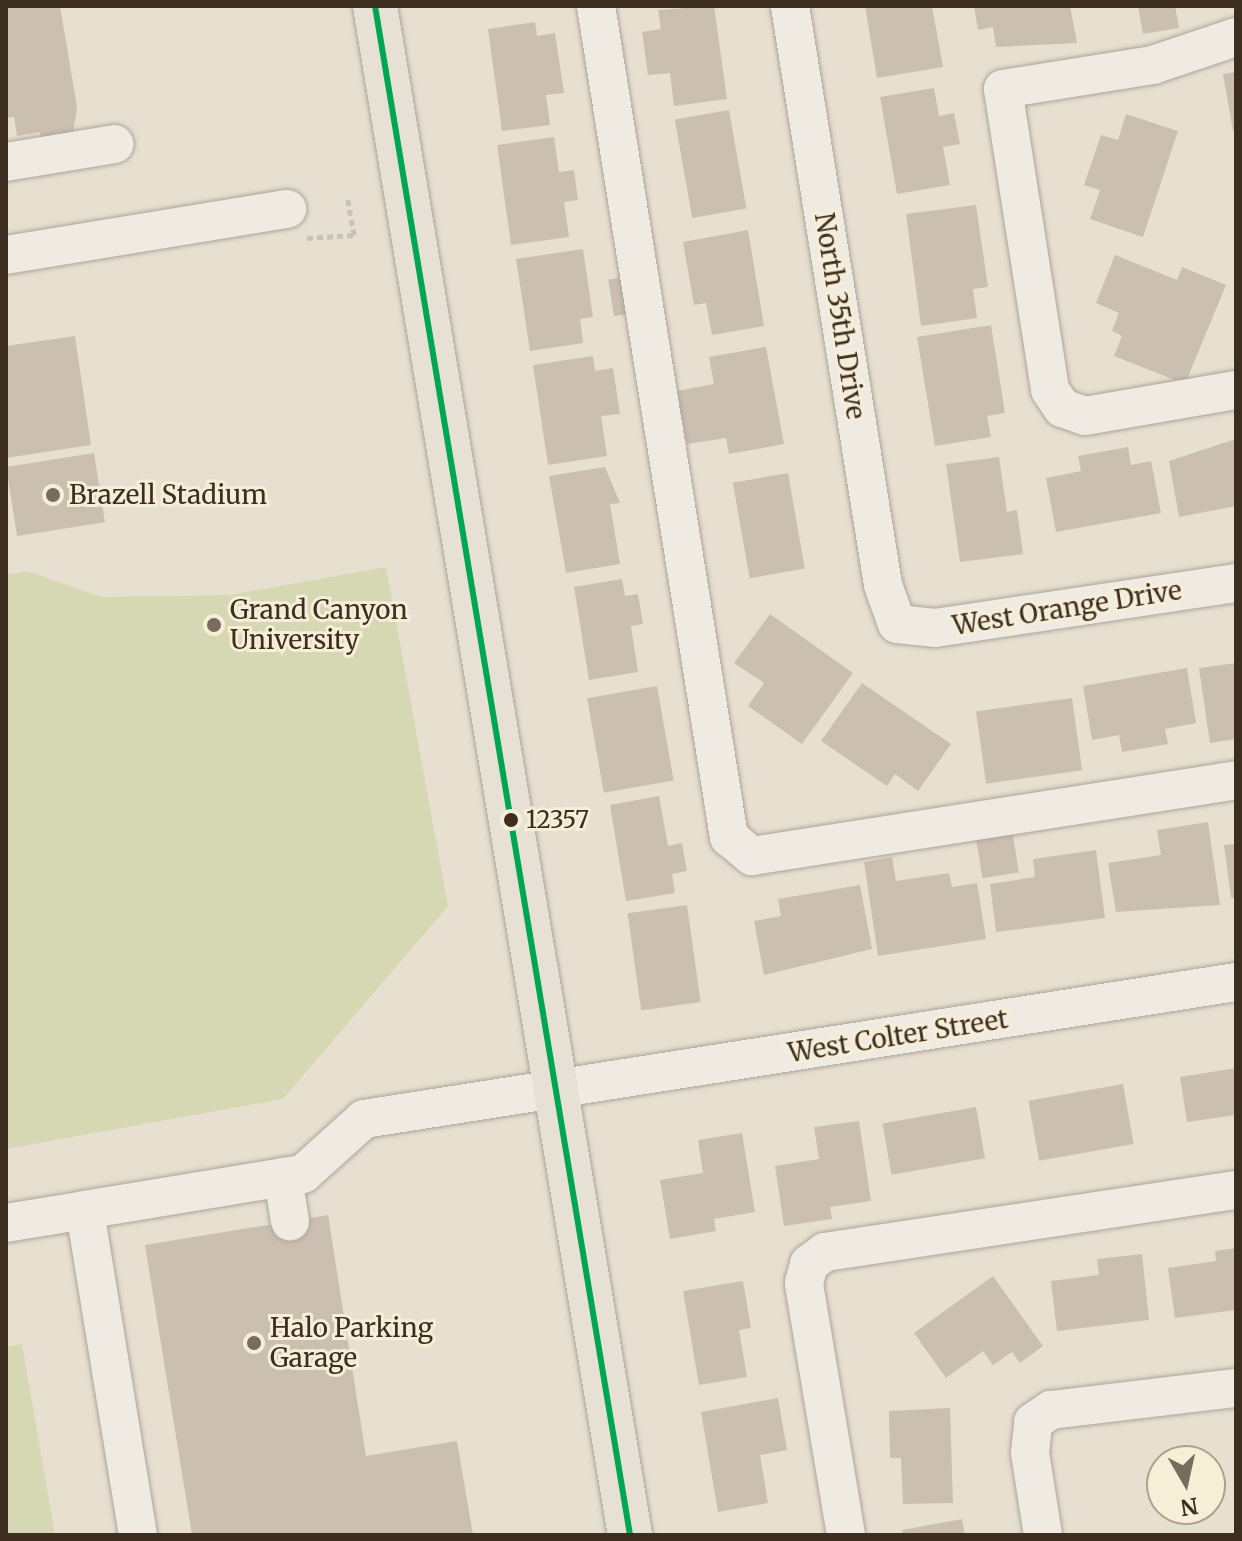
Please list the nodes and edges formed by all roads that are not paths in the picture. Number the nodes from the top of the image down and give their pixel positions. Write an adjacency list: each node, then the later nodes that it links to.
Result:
1 (375, 6): 14 (main road)
2 (596, 6): 12 (street)
3 (790, 6): 11 (street, North 35th Drive)
4 (1236, 37): 9 (street)
5 (115, 144): 6 (street)
6 (6, 162)
7 (287, 209): 8 (street)
8 (6, 255)
9 (1236, 390)
10 (1236, 583): 11 (street, West Orange Drive)
11 (897, 624)
12 (1236, 780)
13 (1236, 982): 14 (street, West Colter Street)
14 (560, 1091): 15 (street, West Colter Street); 22 (main road)
15 (283, 1177): 17 (street, West Colter Street); 18 (street)
16 (1236, 1190): 23 (street)
17 (85, 1210): 19 (street, West Colter Street); 21 (street)
18 (290, 1221)
19 (6, 1223)
20 (1236, 1388): 24 (street)
21 (138, 1535)
22 (630, 1535)
23 (846, 1535)
24 (1043, 1535)

